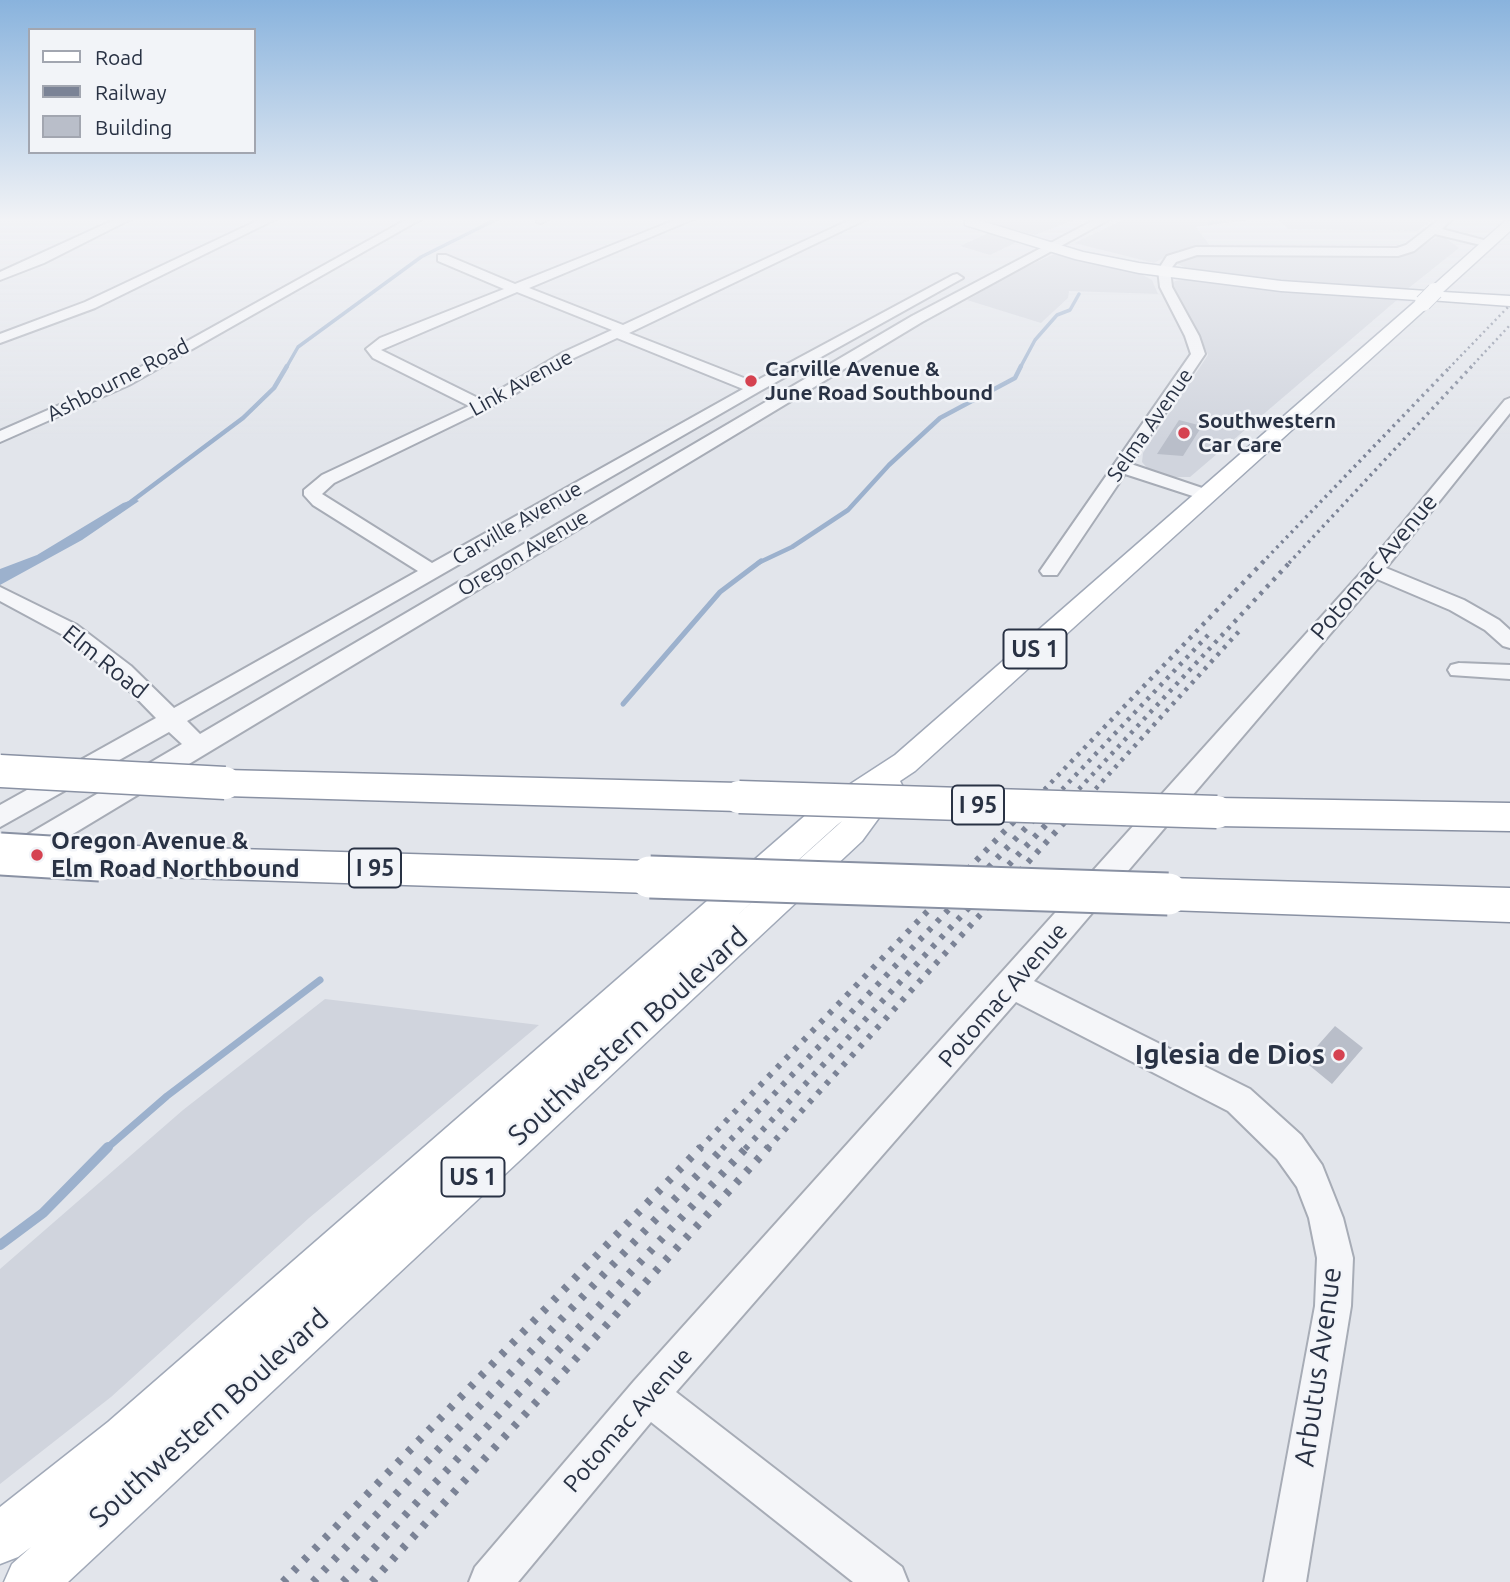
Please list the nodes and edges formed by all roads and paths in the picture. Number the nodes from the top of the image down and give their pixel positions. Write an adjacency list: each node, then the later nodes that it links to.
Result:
1 (118, 292): 14 (street)
2 (285, 292): 19 (street, Ashbourne Road)
3 (507, 292): 18 (street)
4 (525, 292): 12 (street)
5 (705, 292): 12 (street, Link Avenue)
6 (941, 292): 13 (street, Carville Avenue)
7 (965, 292): 15 (street, Oregon Avenue)
8 (1169, 292): 20 (street, Selma Avenue)
9 (1364, 292): 11 (main road)
10 (1435, 292): 21 (main road, Southwestern Boulevard / US 1)
11 (1510, 302)
12 (621, 331): 16 (street); 18 (street, Link Avenue)
13 (852, 334): 15 (street); 16 (street, Carville Avenue)
14 (0, 339)
15 (877, 343): 30 (street, Oregon Avenue)
16 (755, 388): 23 (street, Carville Avenue)
17 (1510, 403): 22 (street, Potomac Avenue)
18 (482, 406): 23 (street, Link Avenue)
19 (0, 437)
20 (1122, 467): 21 (street); 24 (street, Selma Avenue)
21 (1208, 496): 31 (main road, Southwestern Boulevard / US 1)
22 (1374, 570): 26 (street); 38 (street, Potomac Avenue)
23 (432, 571): 29 (street, Carville Avenue)
24 (1051, 571)
25 (0, 593): 29 (street, Elm Road)
26 (1510, 641)
27 (1459, 670): 28 (street)
28 (1510, 672)
29 (172, 720): 30 (street, Elm Road); 33 (street, Carville Avenue)
30 (199, 747): 36 (street, Oregon Avenue)
31 (905, 763): 40 (main road, Southwestern Boulevard / US 1); 41 (main road, Southwestern Boulevard / US 1)
32 (0, 771): 34 (highway, I 95, bridge)
33 (0, 817)
34 (1510, 817)
35 (0, 854): 37 (highway, I 95, bridge)
36 (0, 864)
37 (1510, 905)
38 (1012, 985): 39 (street, Potomac Avenue); 44 (street, Arbutus Avenue)
39 (649, 1395): 42 (street, Potomac Avenue); 43 (street)
40 (0, 1539)
41 (30, 1582)
42 (490, 1582)
43 (887, 1582)
44 (1285, 1582)

